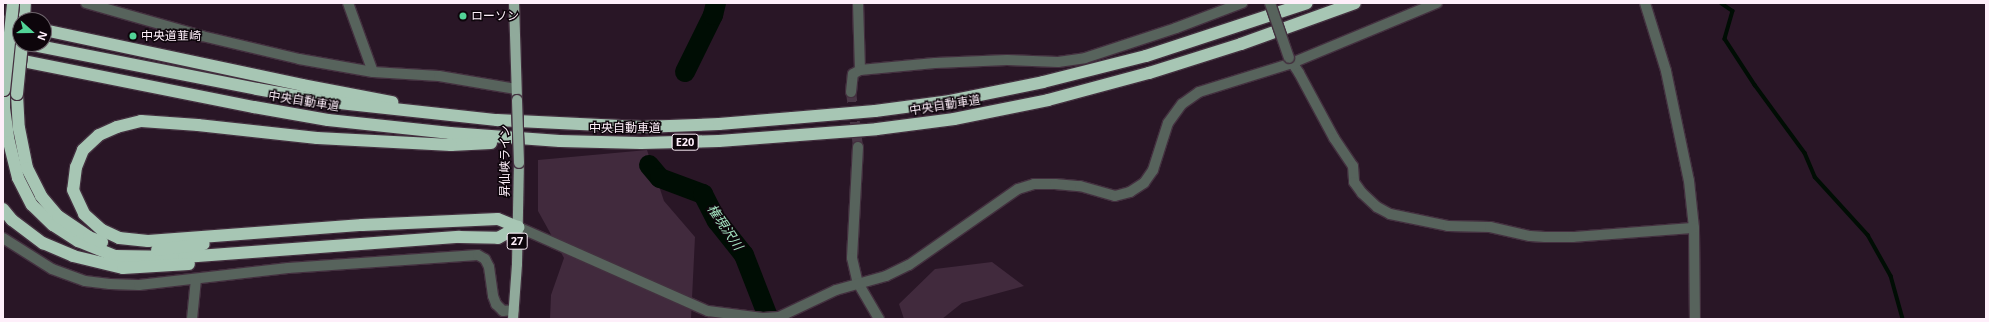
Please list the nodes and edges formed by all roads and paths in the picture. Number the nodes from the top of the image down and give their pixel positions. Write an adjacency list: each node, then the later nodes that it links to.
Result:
1 (13, 3): 29 (highway, bridge)
2 (86, 3): 18 (street)
3 (348, 3): 18 (street)
4 (514, 3): 19 (main road, 昇仙峡ライン / 27)
5 (858, 3): 17 (street)
6 (1242, 3): 17 (street)
7 (1270, 3): 16 (street, bridge)
8 (1307, 3): 21 (highway, 中央自動車道 / E20)
9 (1355, 3): 22 (highway, 中央自動車道 / E20)
10 (1437, 3): 16 (street)
11 (1645, 3): 27 (street)
12 (52, 32): 21 (highway)
13 (52, 49): 21 (highway, 中央自動車道 / E20)
14 (20, 52): 25 (highway, bridge)
15 (3, 57): 22 (highway, 中央自動車道 / E20)
16 (1291, 61): 27 (street); 31 (street)
17 (860, 70): 20 (street)
18 (373, 72): 19 (street)
19 (516, 89): 26 (main road, 昇仙峡ライン / 27, bridge)
20 (851, 92)
21 (453, 115)
22 (560, 141): 25 (highway)
23 (858, 147): 31 (street)
24 (3, 209): 29 (highway)
25 (362, 225): 26 (highway)
26 (518, 227): 29 (highway); 32 (main road, 昇仙峡ライン / 27); 33 (street)
27 (1694, 228): 36 (street)
28 (3, 238): 30 (street)
29 (363, 244)
30 (196, 279): 32 (street); 34 (street)
31 (858, 283): 33 (street); 35 (street)
32 (514, 315)
33 (763, 318)
34 (192, 319)
35 (879, 319)
36 (1695, 319)

